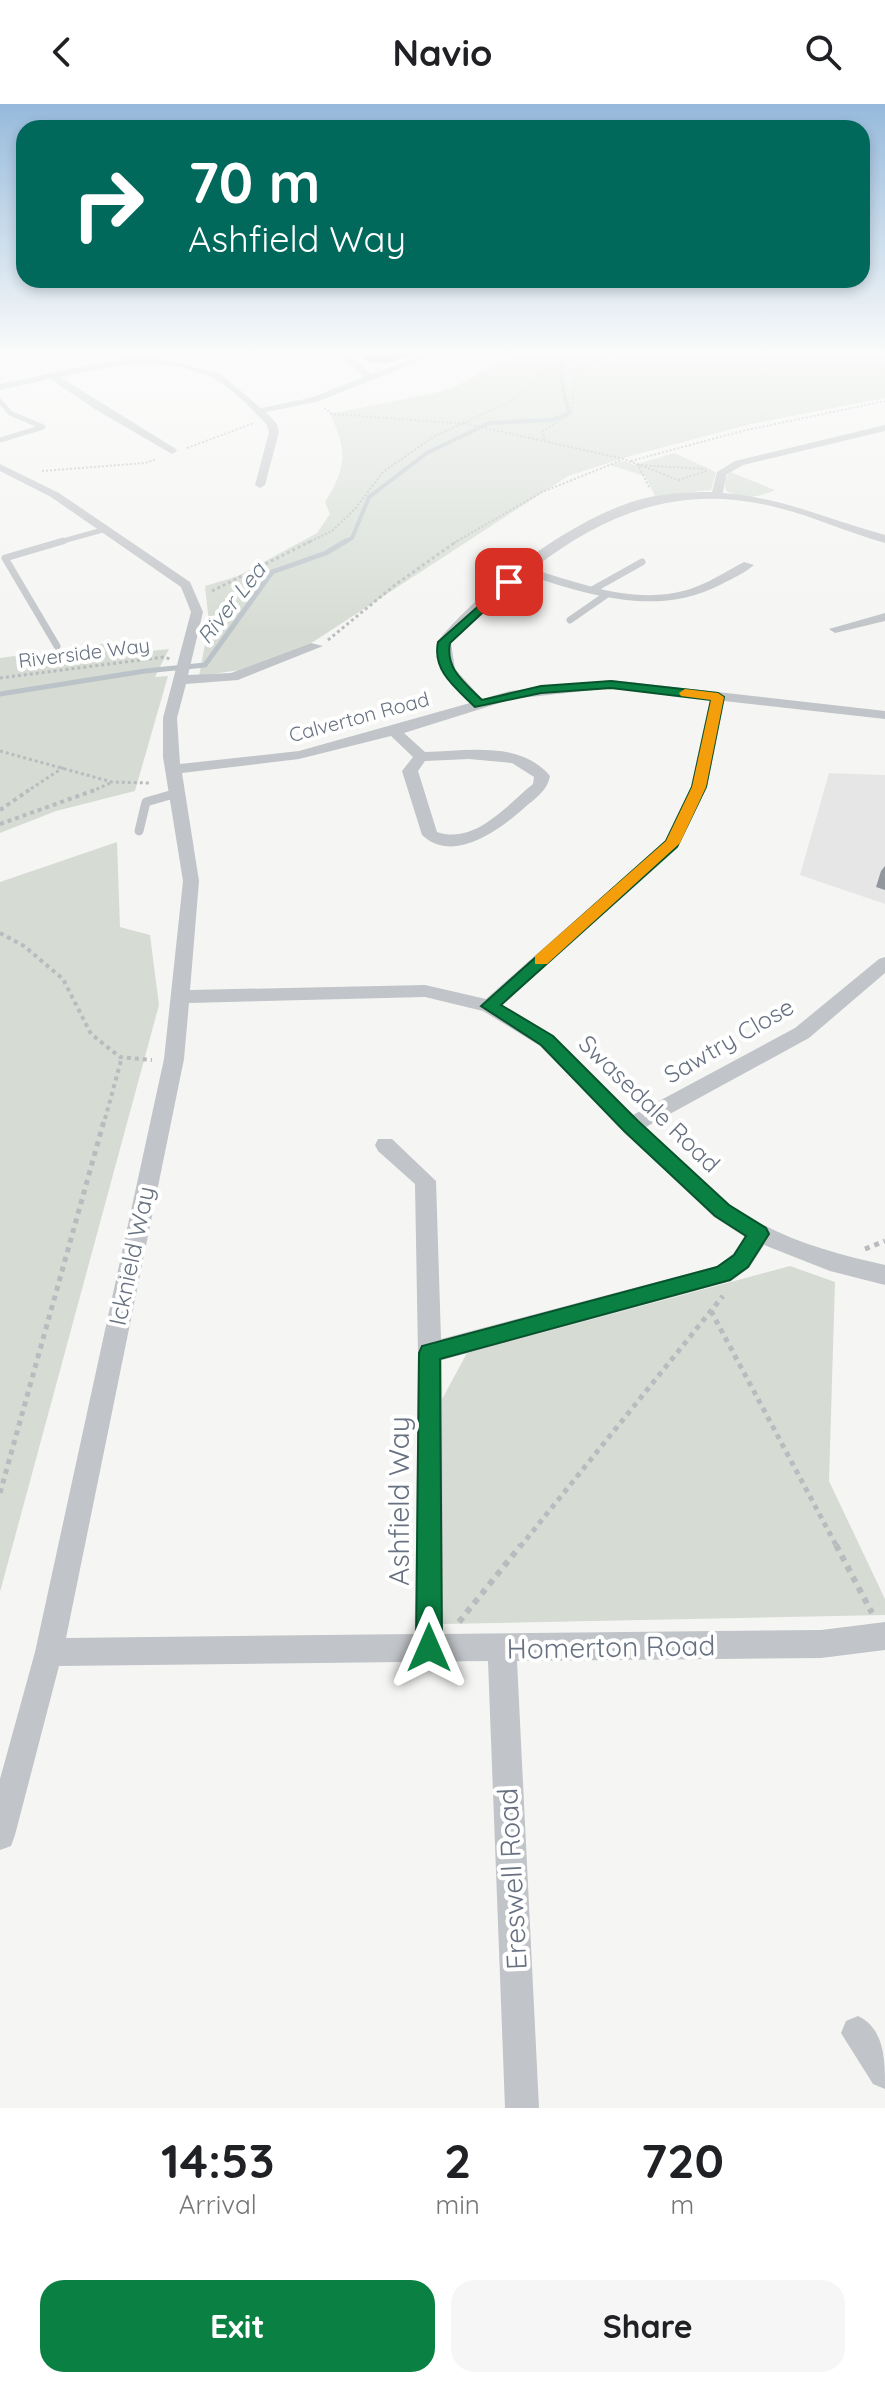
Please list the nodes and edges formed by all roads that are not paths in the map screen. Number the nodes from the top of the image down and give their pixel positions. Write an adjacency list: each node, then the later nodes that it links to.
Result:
1 (163, 446): 4 (street)
2 (270, 446): 6 (street)
3 (812, 446): 7 (street)
4 (172, 451)
5 (1, 468): 8 (street, Icknield Way)
6 (260, 485)
7 (717, 492): 9 (street); 12 (street)
8 (106, 529): 18 (lane); 20 (street, Icknield Way)
9 (882, 536)
10 (642, 562): 13 (lane)
11 (748, 565): 14 (street)
12 (523, 570): 13 (street); 22 (street)
13 (592, 590): 14 (street)
14 (606, 595): 16 (lane)
15 (885, 617): 17 (street)
16 (570, 620)
17 (835, 629)
18 (57, 646)
19 (316, 646): 20 (street)
20 (179, 667): 26 (street, Icknield Way)
21 (718, 697): 22 (street, Calverton Road); 23 (street, Calverton Road); 30 (street)
22 (479, 704): 24 (street, Calverton Road)
23 (885, 715)
24 (394, 731): 25 (street); 26 (street, Calverton Road)
25 (421, 757): 25 (street)
26 (176, 782): 27 (lane); 29 (street, Icknield Way)
27 (139, 831)
28 (885, 963): 31 (street, Sawtry Close)
29 (182, 997): 30 (street, Swasedale Road); 39 (street, Icknield Way)
30 (489, 1006): 31 (street, Swasedale Road)
31 (631, 1126): 33 (street, Swasedale Road)
32 (385, 1145): 35 (street, Ashfield Way)
33 (759, 1234): 34 (street, Swasedale Road); 35 (street)
34 (885, 1275)
35 (430, 1353): 37 (street, Ashfield Way)
36 (885, 1636): 38 (street, Homerton Road)
37 (433, 1648): 38 (street, Homerton Road); 39 (street, Homerton Road)
38 (502, 1649): 43 (street, Ereswell Road)
39 (49, 1652): 40 (street, Icknield Way)
40 (0, 1835)
41 (858, 2033): 42 (street)
42 (885, 2072)
43 (522, 2108)

